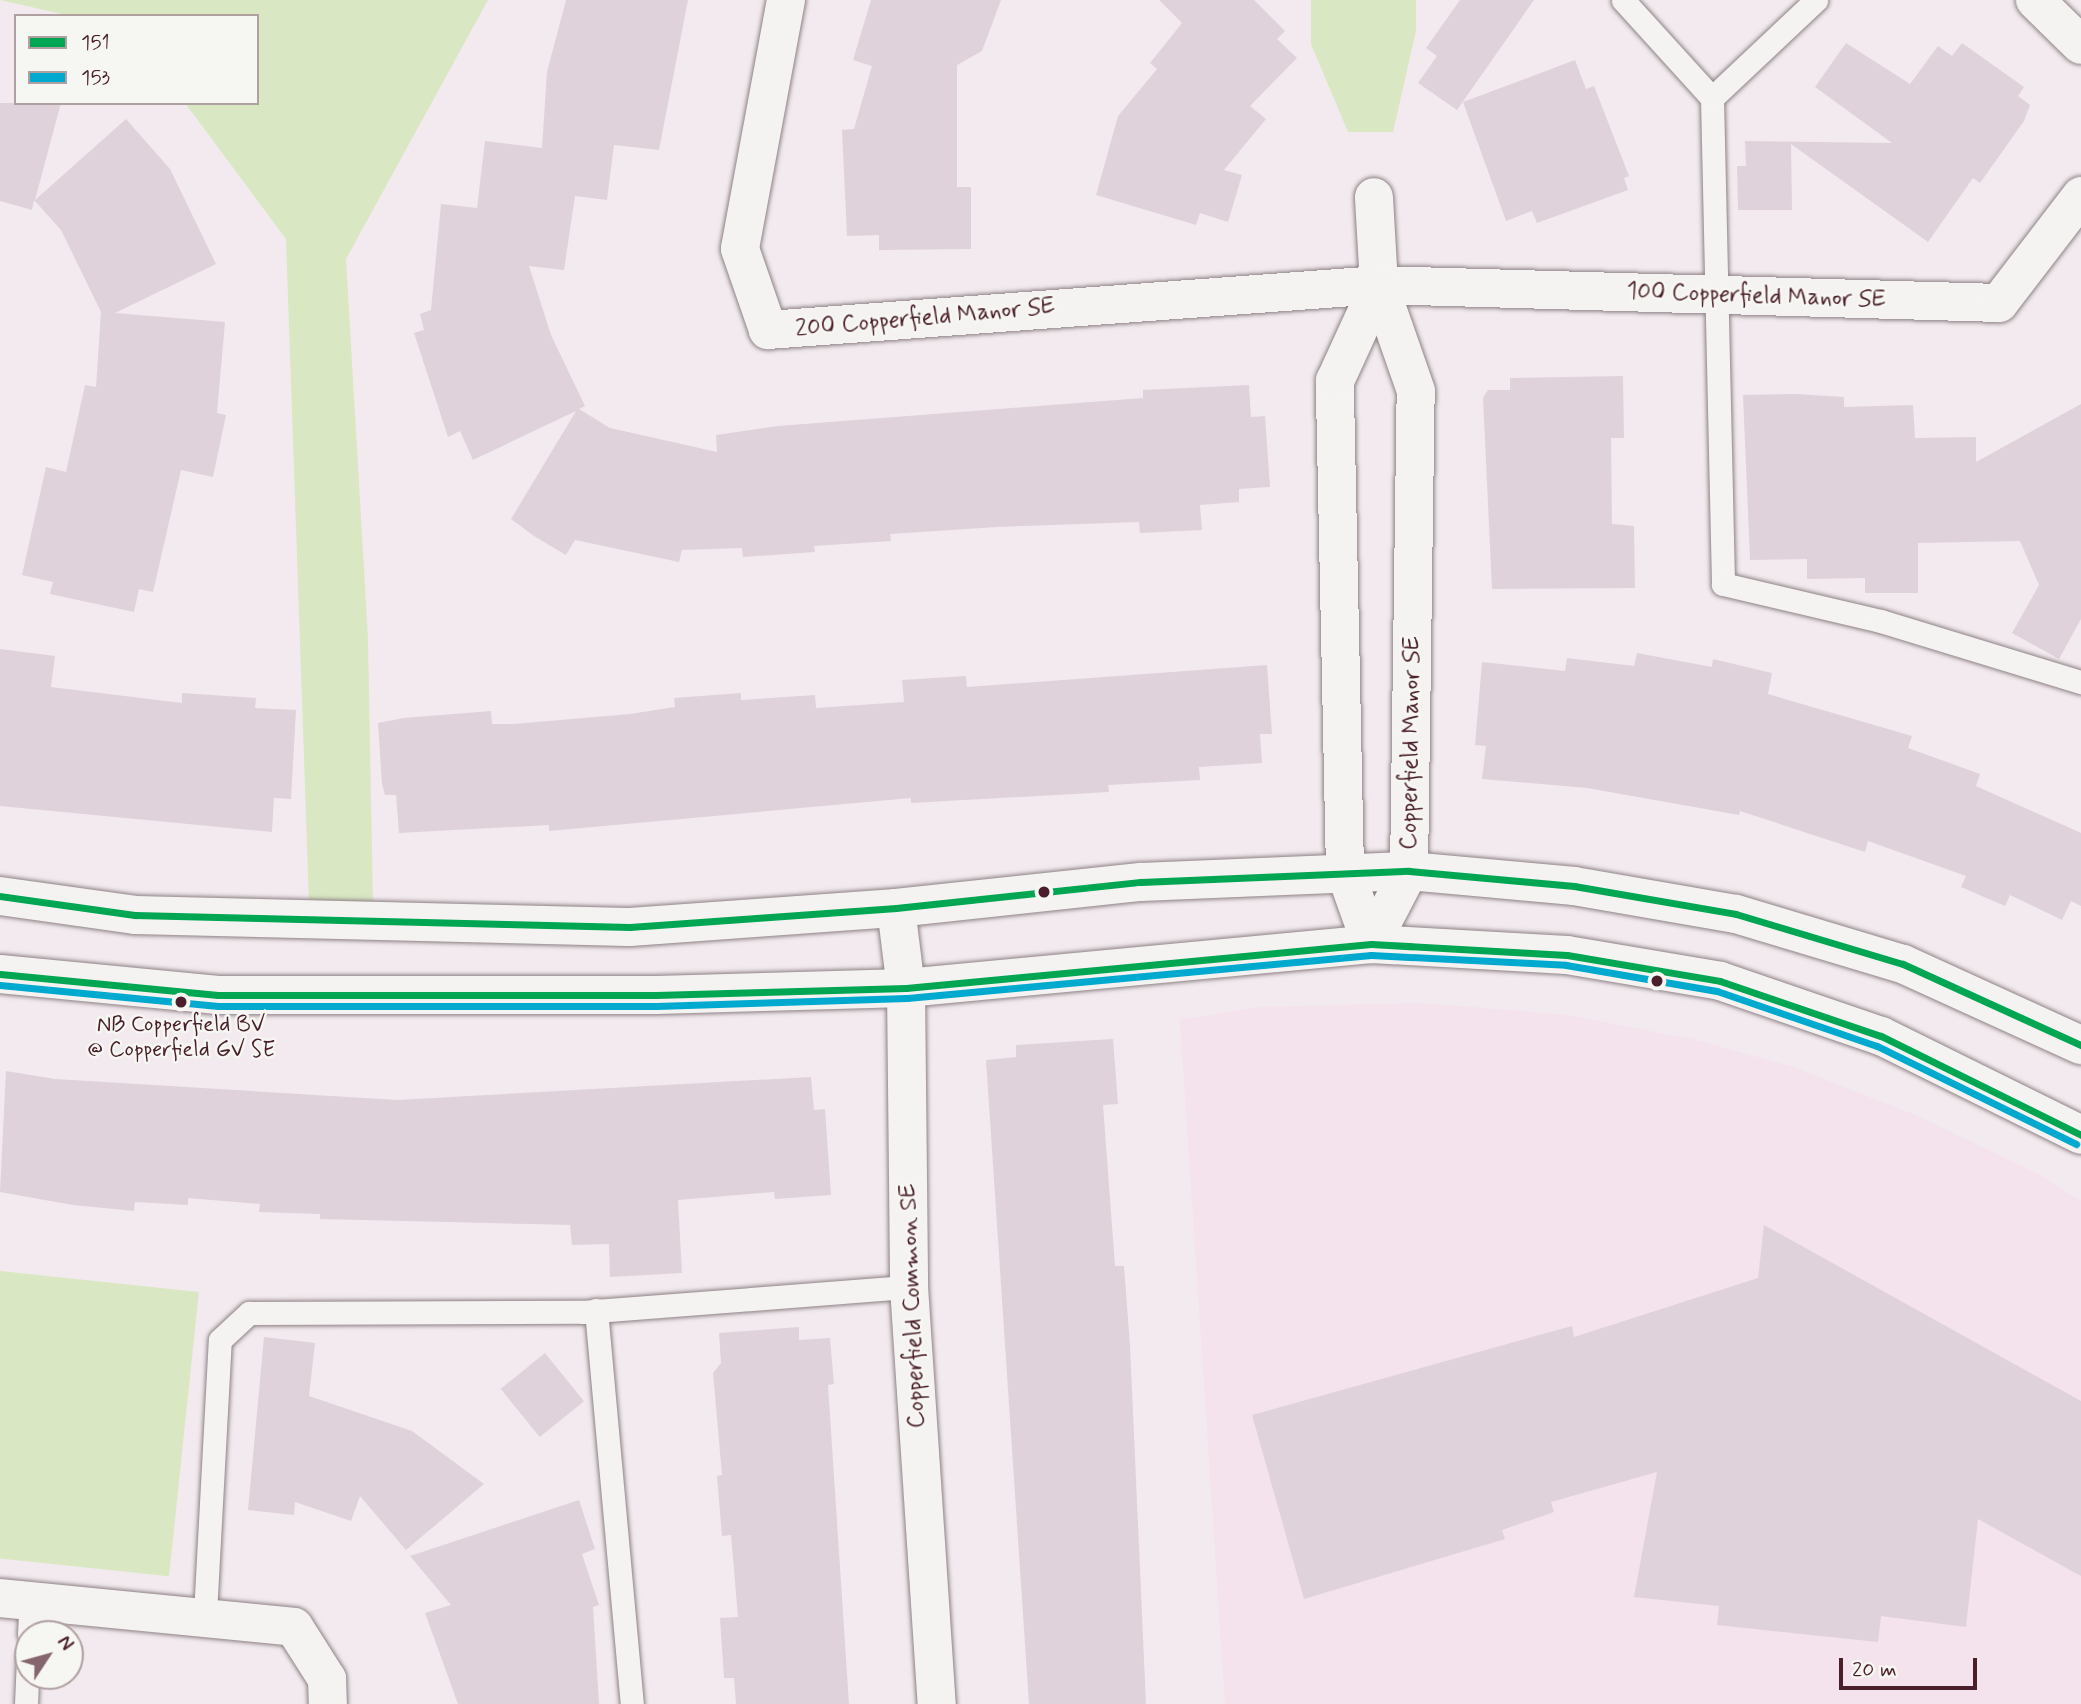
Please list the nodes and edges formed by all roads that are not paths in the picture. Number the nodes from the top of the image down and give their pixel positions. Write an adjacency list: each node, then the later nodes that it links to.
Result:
1 (786, 0): 9 (street, 200 Copperfield Manor SE)
2 (1623, 0): 6 (lane)
3 (1816, 0): 6 (lane)
4 (2035, 0): 5 (street)
5 (2081, 46)
6 (1712, 98): 10 (lane)
7 (2081, 196): 10 (street, 100 Copperfield Manor SE)
8 (1374, 197): 9 (street, Copperfield Manor SE)
9 (1379, 285): 10 (street, 100 Copperfield Manor SE); 12 (street, Copperfield Manor SE); 13 (street, Copperfield Manor SE)
10 (1720, 295): 11 (lane)
11 (2081, 682)
12 (1345, 871): 13 (street); 15 (street); 16 (street, Copperfield Manor SE)
13 (1409, 871): 16 (street, Copperfield Manor SE); 19 (street)
14 (0, 896): 15 (street)
15 (896, 908): 18 (street, Copperfield Common SE)
16 (1371, 944): 18 (street); 20 (street)
17 (0, 974): 18 (street)
18 (906, 988): 21 (street, Copperfield Common SE)
19 (2081, 1045)
20 (2081, 1136)
21 (909, 1287): 22 (lane); 27 (street, Copperfield Common SE)
22 (597, 1310): 24 (lane); 26 (lane)
23 (20, 1611): 24 (street)
24 (205, 1614): 25 (street)
25 (328, 1704)
26 (632, 1704)
27 (937, 1704)

